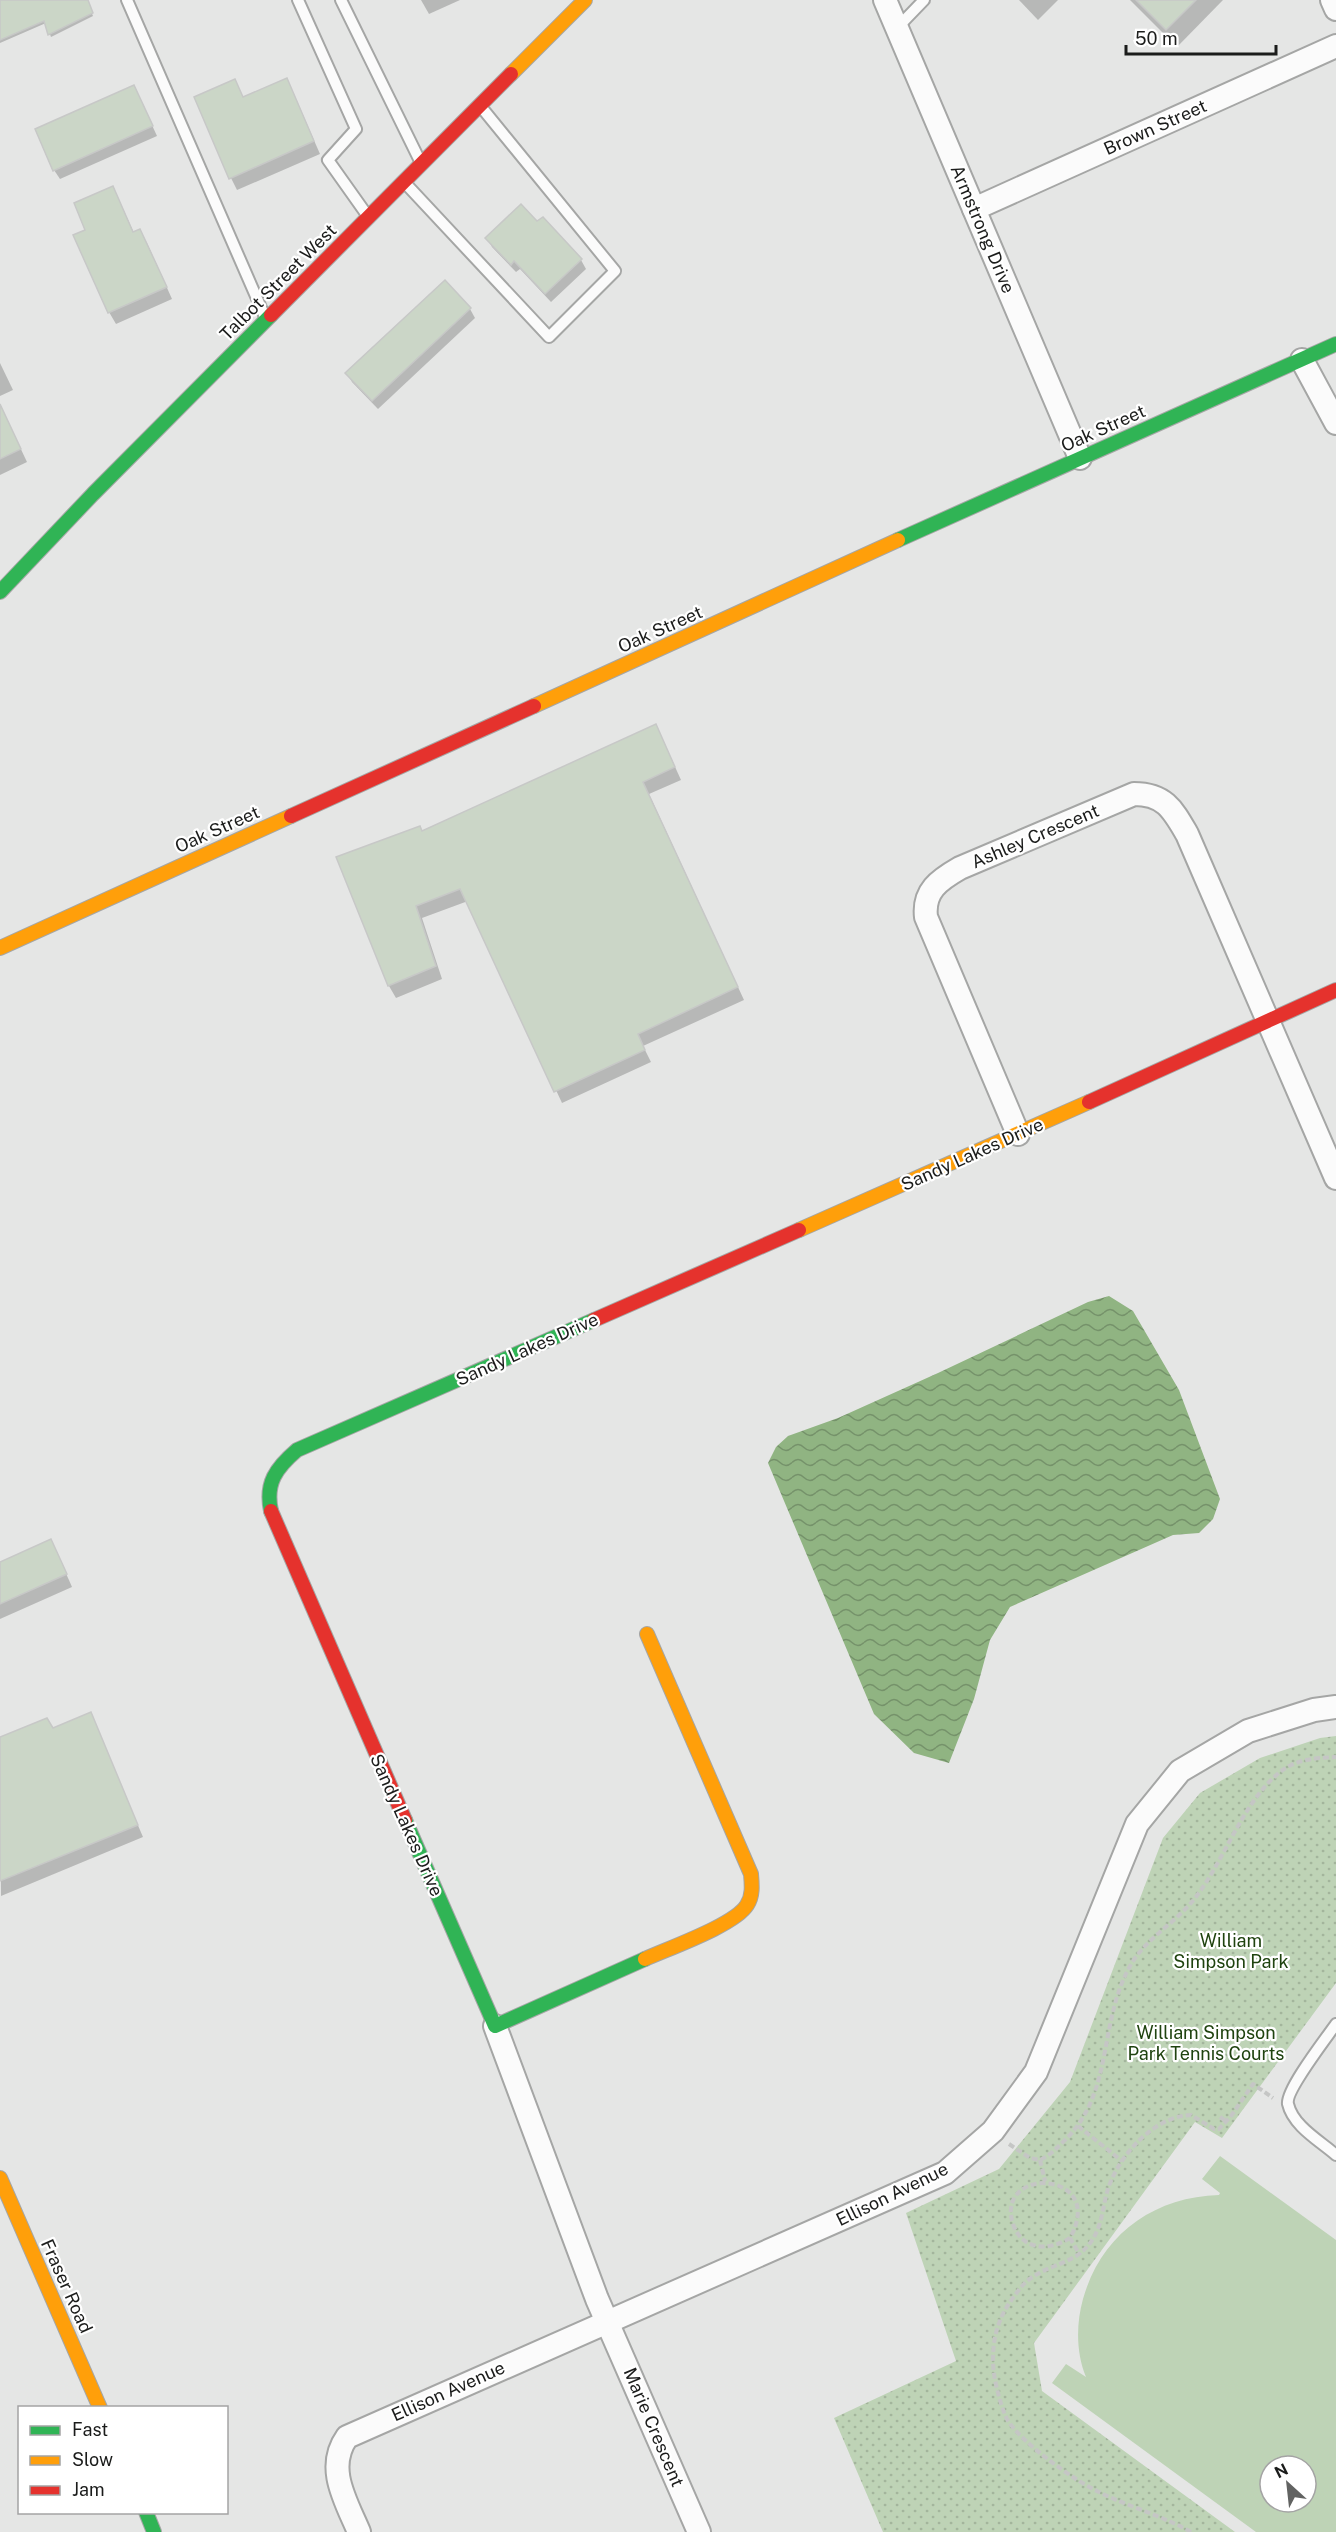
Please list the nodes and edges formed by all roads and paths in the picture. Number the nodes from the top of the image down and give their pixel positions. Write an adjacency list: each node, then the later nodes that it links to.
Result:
1 (127, 0): 16 (lane)
2 (298, 0): 15 (lane)
3 (341, 0): 12 (lane)
4 (585, 0): 11 (street, Talbot Street West)
5 (885, 0): 9 (street, Armstrong Drive)
6 (924, 0): 9 (lane)
7 (1332, 0): 8 (street)
8 (1336, 9)
9 (897, 28): 14 (street, Armstrong Drive)
10 (1336, 46): 14 (street, Brown Street)
11 (480, 105): 12 (street, Talbot Street West); 13 (lane)
12 (422, 164): 13 (street, Talbot Street West)
13 (404, 182): 15 (street, Talbot Street West)
14 (974, 209): 20 (street, Armstrong Drive)
15 (368, 217): 16 (street, Talbot Street West)
16 (267, 320): 21 (street, Talbot Street West)
17 (1336, 344): 18 (street, Oak Street)
18 (1302, 360): 19 (street); 20 (street, Oak Street)
19 (1336, 423)
20 (1080, 458): 22 (street, Oak Street)
21 (0, 592)
22 (0, 948)
23 (1336, 990): 24 (street, Sandy Lakes Drive)
24 (1268, 1020): 25 (street, Sandy Lakes Drive); 25 (street, Ashley Crescent); 26 (street, Ashley Crescent)
25 (1018, 1134): 31 (street, Sandy Lakes Drive)
26 (1336, 1178)
27 (647, 1634): 31 (street)
28 (1336, 1707): 44 (street, Ellison Avenue)
29 (1336, 1756): 35 (path)
30 (1336, 2024): 37 (lane)
31 (495, 2026): 44 (street, Sandy Lakes Drive)
32 (1273, 2098): 34 (path)
33 (1220, 2117): 34 (path)
34 (1227, 2122): 39 (path)
35 (1078, 2126): 38 (path); 39 (path)
36 (1003, 2138): 38 (path)
37 (1336, 2155)
38 (1040, 2160): 41 (path)
39 (1122, 2161): 43 (path)
40 (0, 2178): 45 (street, Fraser Road)
41 (1045, 2181): 42 (path); 42 (path)
42 (1070, 2238): 43 (path)
43 (1080, 2254): 50 (path)
44 (608, 2322): 48 (street, Ellison Avenue); 49 (street, Marie Crescent)
45 (99, 2406)
46 (147, 2514): 47 (street)
47 (154, 2532)
48 (359, 2532)
49 (699, 2532)
50 (1191, 2532)

